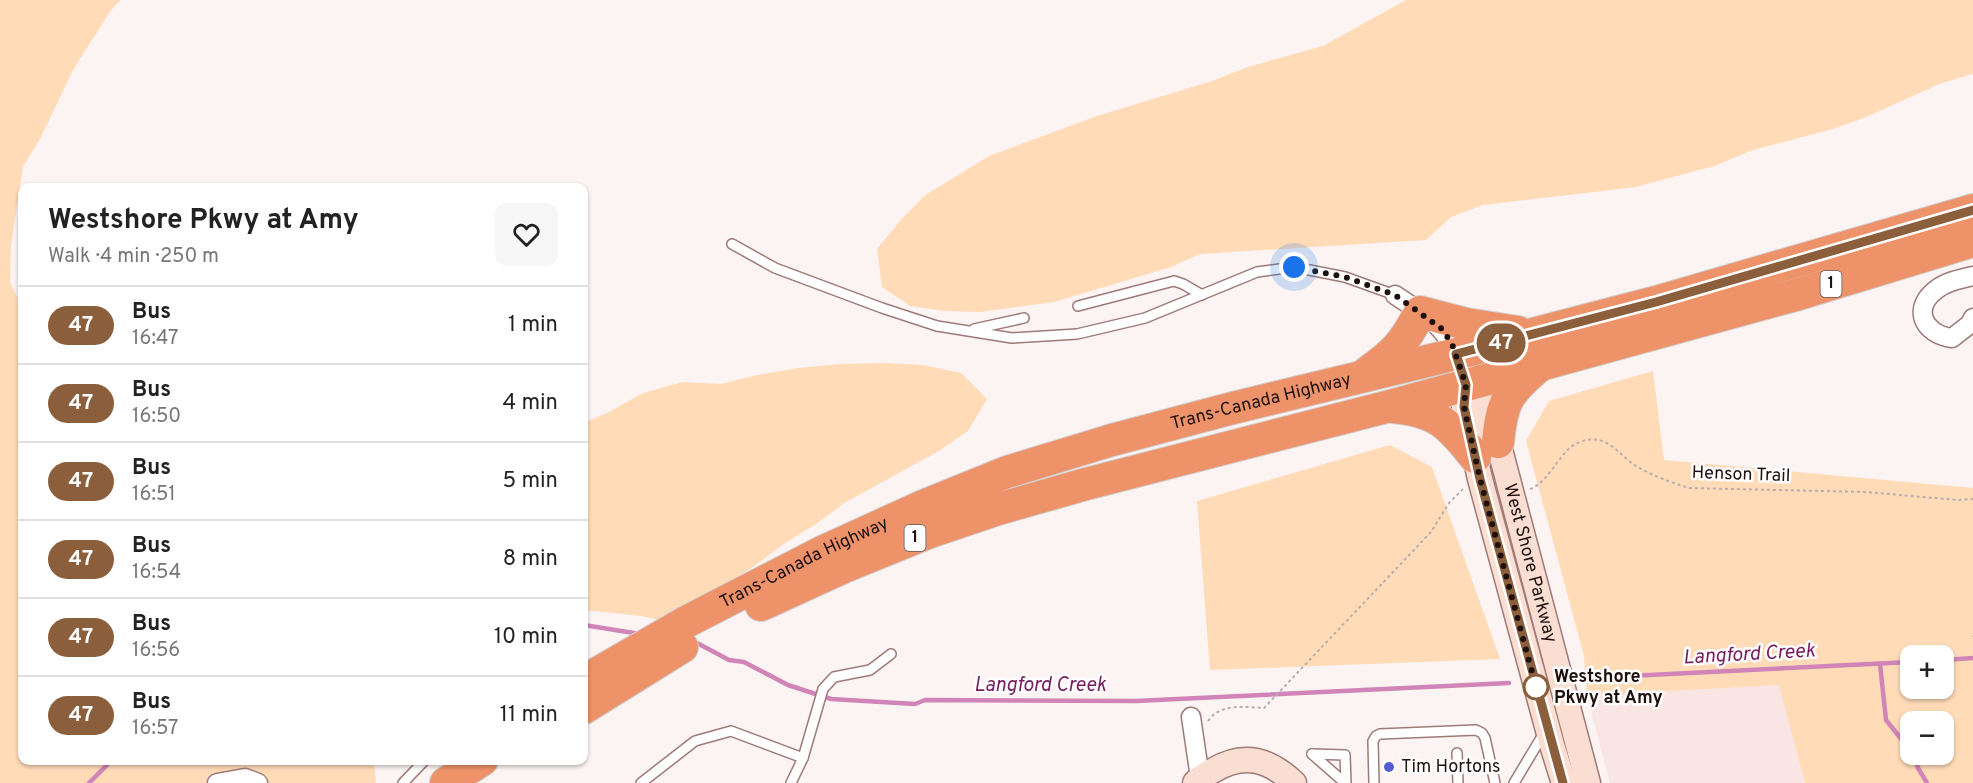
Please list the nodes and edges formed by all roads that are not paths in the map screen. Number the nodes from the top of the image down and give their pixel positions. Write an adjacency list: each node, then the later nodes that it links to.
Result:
1 (1973, 210): 11 (highway, Trans-Canada Highway / 1)
2 (1973, 240): 13 (highway, Trans-Canada Highway / 1)
3 (732, 244): 10 (lane)
4 (1973, 276): 9 (street)
5 (1202, 295): 6 (lane); 7 (lane); 10 (lane)
6 (1407, 303): 11 (highway); 12 (street); 14 (highway)
7 (1078, 306)
8 (1024, 318): 10 (lane)
9 (1973, 318)
10 (966, 331)
11 (1546, 332): 12 (highway, Trans-Canada Highway / 1)
12 (1456, 354): 14 (highway, Trans-Canada Highway / 1); 15 (main road, West Shore Parkway); 18 (highway)
13 (1541, 364): 15 (highway, Trans-Canada Highway / 1); 17 (highway)
14 (1362, 376): 21 (highway, Trans-Canada Highway / 1)
15 (1466, 385): 16 (highway, Trans-Canada Highway / 1); 17 (main road, West Shore Parkway)
16 (1390, 406): 17 (highway); 18 (highway, Trans-Canada Highway / 1)
17 (1478, 460): 27 (main road, West Shore Parkway); 49 (main road, West Shore Parkway)
18 (1173, 462): 19 (highway, Trans-Canada Highway / 1)
19 (673, 653): 24 (highway); 25 (highway, Trans-Canada Highway / 1)
20 (891, 654): 29 (lane)
21 (624, 656): 22 (lane); 23 (highway, Trans-Canada Highway / 1)
22 (588, 667)
23 (588, 678)
24 (588, 695)
25 (588, 706)
26 (1191, 717): 34 (street)
27 (1547, 729): 35 (main road, West Shore Parkway); 48 (lane)
28 (1457, 753): 46 (lane)
29 (803, 758): 42 (lane); 43 (lane)
30 (420, 765): 38 (lane)
31 (453, 765): 39 (highway)
32 (474, 765): 40 (highway)
33 (495, 765): 41 (highway)
34 (1197, 781): 44 (main road)
35 (1564, 782)
36 (217, 783): 37 (street)
37 (258, 783)
38 (403, 783)
39 (426, 783)
40 (446, 783)
41 (468, 783)
42 (641, 783)
43 (791, 783)
44 (1294, 783)
45 (1374, 783): 47 (lane)
46 (1458, 783)
47 (1496, 783)
48 (1514, 783)
49 (1588, 783)

